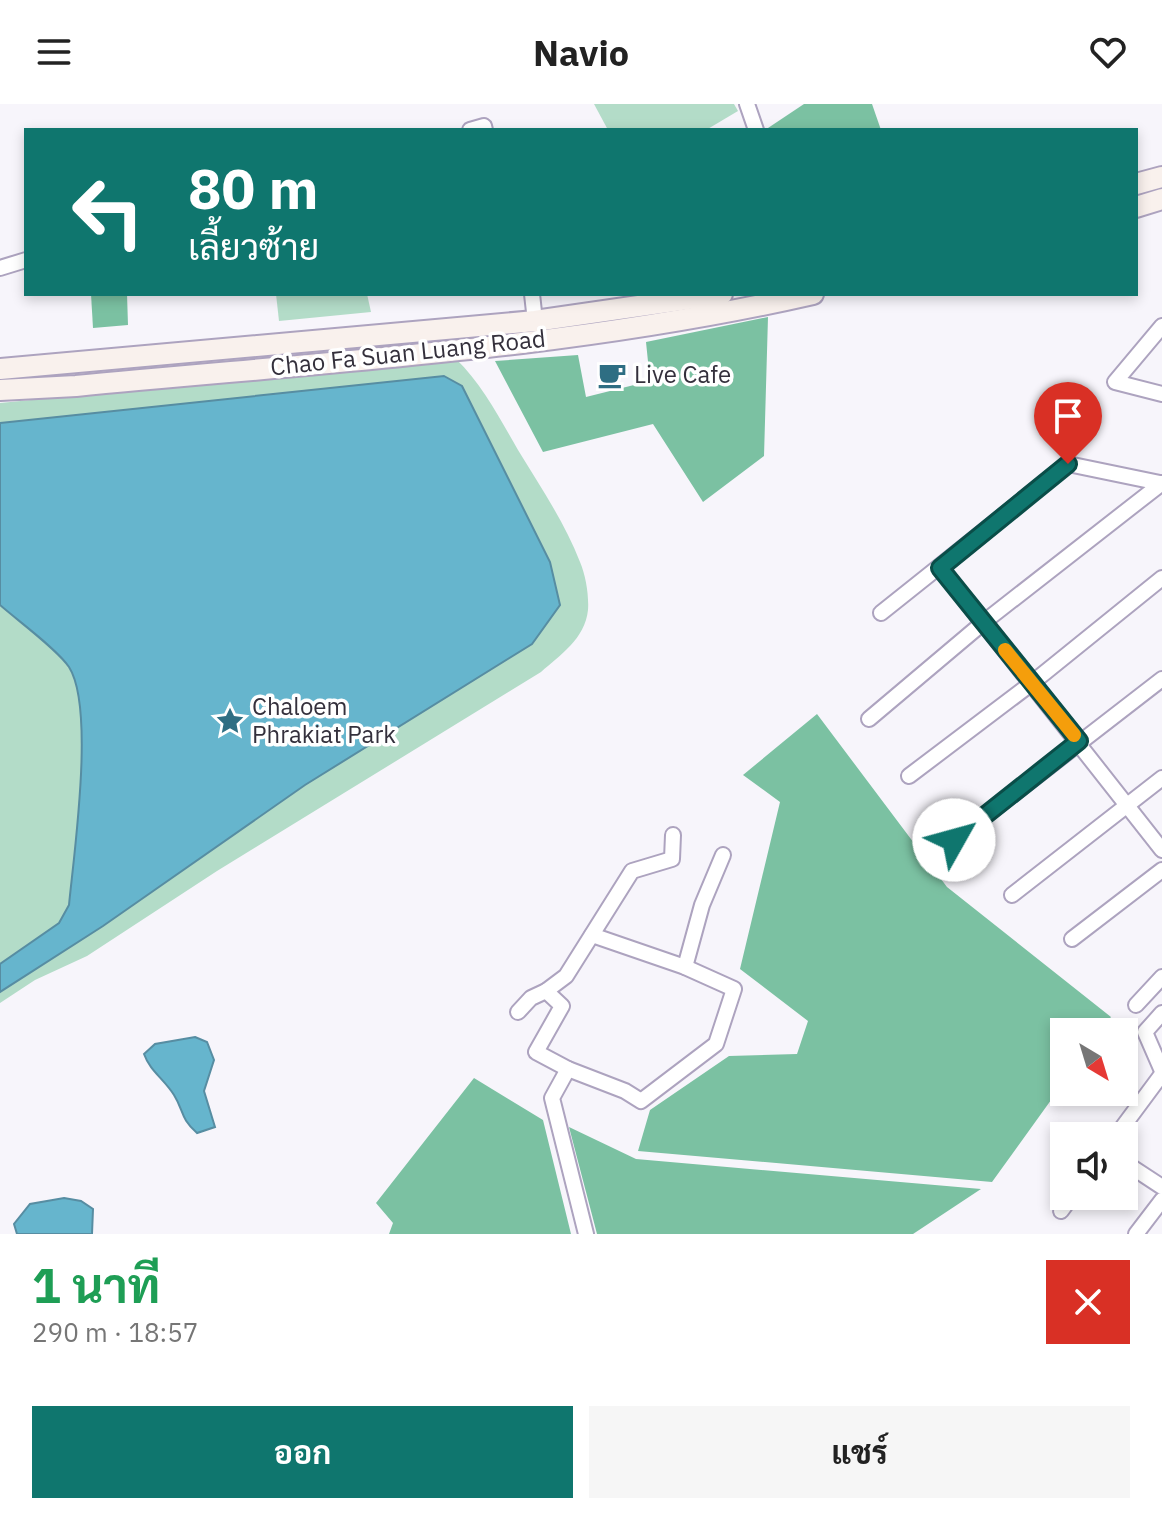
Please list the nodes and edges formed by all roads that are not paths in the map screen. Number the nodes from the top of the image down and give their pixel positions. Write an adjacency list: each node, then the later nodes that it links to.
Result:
1 (747, 104): 2 (street)
2 (755, 128)
3 (1162, 177): 4 (main road)
4 (1138, 183)
5 (1162, 199): 6 (main road)
6 (1138, 206)
7 (24, 261): 8 (street)
8 (0, 268)
9 (532, 296): 12 (street)
10 (708, 296): 12 (main road, Chao Fa Suan Luang Road)
11 (804, 296): 16 (main road, Chao Fa Suan Luang Road)
12 (535, 321): 14 (main road, Chao Fa Suan Luang Road)
13 (1162, 326): 18 (street)
14 (76, 362): 15 (main road, Chao Fa Suan Luang Road); 16 (main road)
15 (0, 369)
16 (76, 386): 17 (main road, Chao Fa Suan Luang Road)
17 (0, 390)
18 (1162, 394)
19 (1161, 483): 20 (street); 23 (street)
20 (940, 568): 22 (street); 23 (street)
21 (1162, 578): 25 (street)
22 (881, 613)
23 (984, 622): 25 (street); 26 (street)
24 (1162, 679): 27 (street)
25 (1032, 683): 27 (street); 28 (street)
26 (869, 719)
27 (1079, 741): 30 (street); 32 (street)
28 (909, 776)
29 (1162, 778): 30 (street)
30 (1127, 804): 33 (street); 36 (street)
31 (673, 835): 37 (street)
32 (954, 840)
33 (1162, 850)
34 (723, 855): 39 (street)
35 (1162, 870): 38 (street)
36 (1012, 895)
37 (592, 935): 39 (street); 41 (street)
38 (1072, 939)
39 (685, 967): 45 (street)
40 (1162, 977): 42 (street)
41 (546, 991): 43 (street); 45 (street)
42 (1136, 1005)
43 (518, 1012)
44 (1162, 1013): 46 (street)
45 (568, 1069): 51 (street)
46 (1162, 1073): 47 (street)
47 (1126, 1122)
48 (1138, 1171): 49 (street)
49 (1162, 1187)
50 (1162, 1200): 52 (street)
51 (586, 1234)
52 (1136, 1234)

